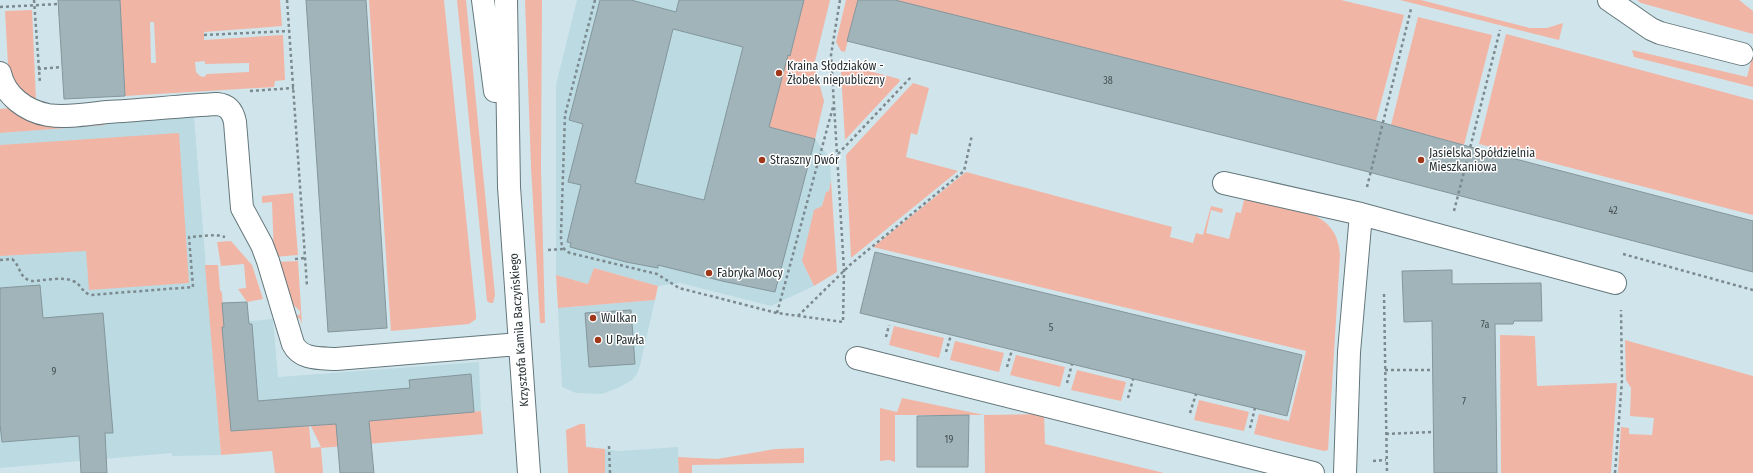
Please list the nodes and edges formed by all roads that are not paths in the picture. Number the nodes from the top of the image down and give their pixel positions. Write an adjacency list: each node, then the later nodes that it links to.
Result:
1 (483, 0): 7 (street, Krzysztofa Kamila Baczyńskiego)
2 (506, 0): 7 (street, Krzysztofa Kamila Baczyńskiego)
3 (1609, 0): 4 (street)
4 (1742, 54)
5 (0, 73): 10 (street)
6 (1224, 182): 8 (street)
7 (509, 187): 10 (street, Krzysztofa Kamila Baczyńskiego)
8 (1361, 214): 9 (street); 14 (street)
9 (1615, 283)
10 (520, 344): 12 (street, Krzysztofa Kamila Baczyńskiego)
11 (857, 358): 13 (street)
12 (529, 473)
13 (1313, 473)
14 (1345, 473)

